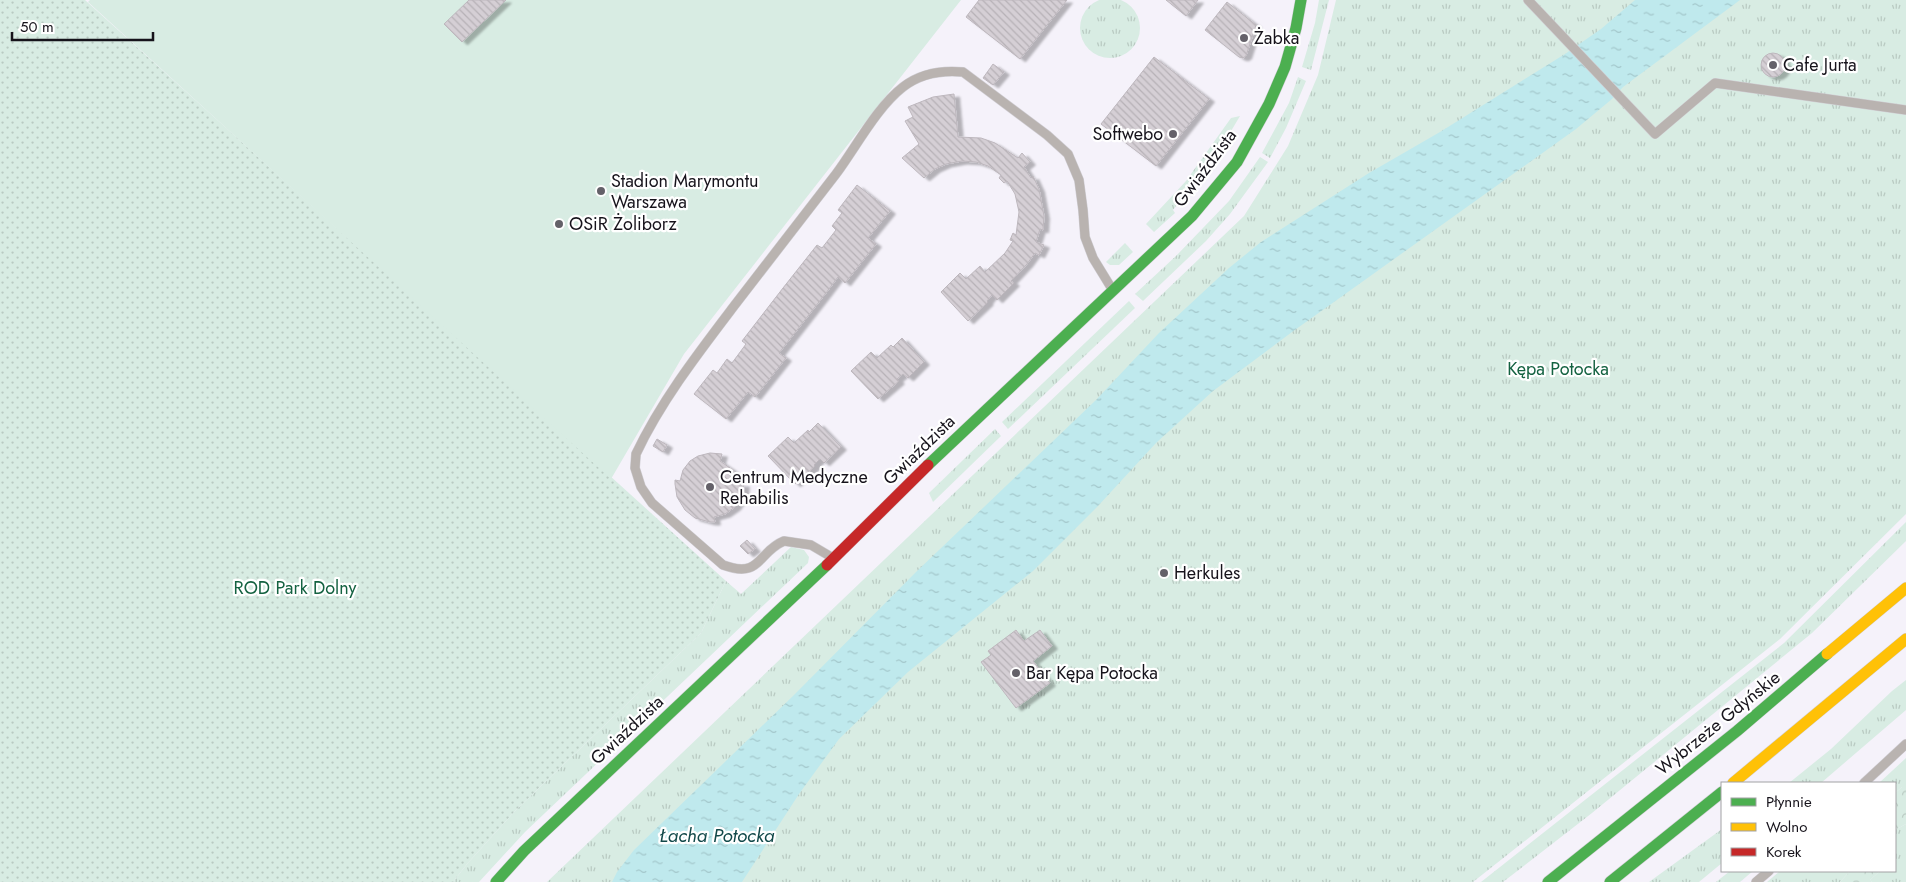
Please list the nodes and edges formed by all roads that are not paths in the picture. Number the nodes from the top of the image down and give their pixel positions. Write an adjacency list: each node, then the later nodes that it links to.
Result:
1 (1302, 0): 4 (street, Gwiaździsta)
2 (1528, 0): 3 (lane)
3 (1906, 110)
4 (1113, 292): 5 (street, Gwiaździsta); 5 (lane)
5 (834, 559): 13 (street, Gwiaździsta)
6 (1906, 588): 14 (street, Wybrzeże Gdyńskie)
7 (1906, 639): 9 (street)
8 (1906, 744): 10 (lane)
9 (1733, 782)
10 (1865, 782)
11 (1721, 793): 15 (street)
12 (1768, 872): 16 (lane)
13 (496, 882)
14 (1548, 882)
15 (1610, 882)
16 (1756, 882)

